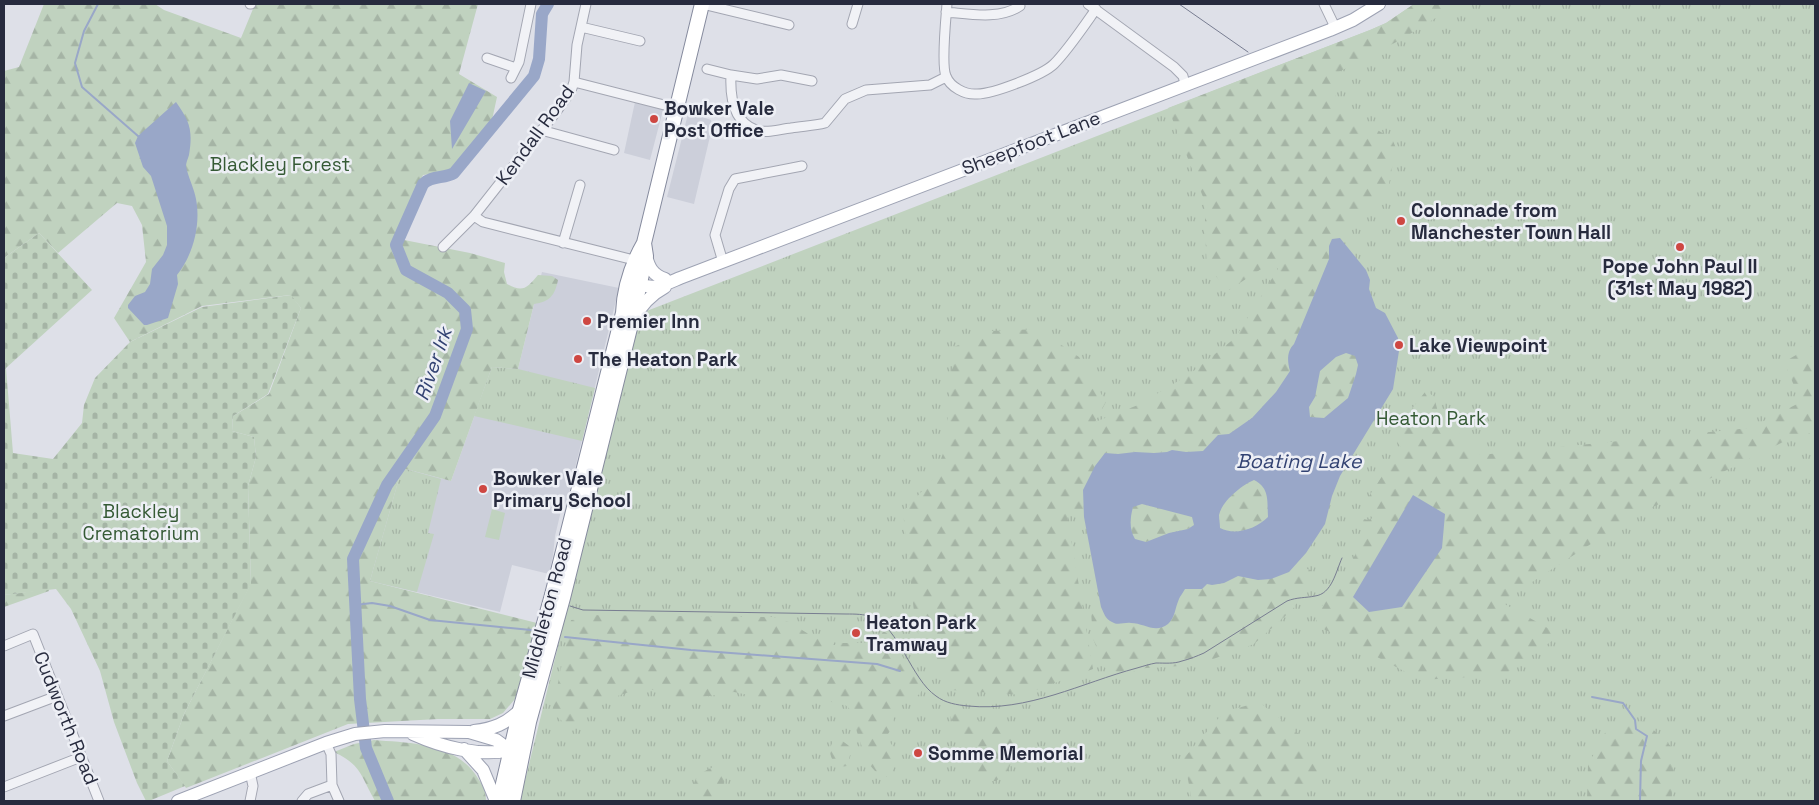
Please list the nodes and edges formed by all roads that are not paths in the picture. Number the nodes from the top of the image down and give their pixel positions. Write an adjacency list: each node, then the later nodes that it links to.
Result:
1 (531, 4): 17 (street)
2 (586, 4): 13 (street, Kendall Road)
3 (702, 4): 12 (street); 25 (highway, Middleton Road)
4 (858, 4): 11 (street)
5 (1088, 4): 10 (street)
6 (1324, 4): 14 (street)
7 (1379, 4): 14 (main road, Sheepfoot Lane)
8 (1020, 6): 9 (street)
9 (946, 8): 20 (street)
10 (1096, 10): 20 (street); 24 (street)
11 (852, 24)
12 (789, 26)
13 (582, 27): 15 (street); 23 (street, Kendall Road)
14 (1335, 28): 24 (main road, Sheepfoot Lane)
15 (640, 41)
16 (487, 58): 17 (street)
17 (516, 68): 21 (street)
18 (707, 69): 19 (street)
19 (731, 74): 20 (street); 22 (street)
20 (946, 77)
21 (511, 78)
22 (812, 81)
23 (574, 82): 25 (street); 26 (street, Kendall Road)
24 (1185, 84): 34 (main road, Sheepfoot Lane)
25 (676, 108): 33 (highway, Middleton Road)
26 (542, 130): 27 (street); 30 (street, Kendall Road)
27 (614, 150)
28 (802, 166): 34 (street)
29 (580, 185): 31 (street)
30 (474, 216): 31 (street); 32 (street, Kendall Road)
31 (563, 243): 33 (street)
32 (443, 248)
33 (638, 257): 35 (main road); 37 (highway); 37 (highway, Middleton Road); 38 (highway, Middleton Road)
34 (723, 262): 36 (main road, Sheepfoot Lane)
35 (665, 278): 36 (main road, Sheepfoot Lane); 37 (main road, Sheepfoot Lane)
36 (680, 278): 37 (main road, Sheepfoot Lane); 38 (main road, Sheepfoot Lane)
37 (640, 283): 38 (highway, Middleton Road)
38 (627, 318): 39 (highway, Middleton Road); 40 (highway, Middleton Road)
39 (617, 381): 40 (highway); 45 (highway, Middleton Road)
40 (604, 389): 43 (highway, Middleton Road)
41 (4, 646): 42 (street, Cudworth Road)
42 (57, 696): 44 (street); 51 (street, Cudworth Road)
43 (520, 710): 46 (main road); 50 (highway, Middleton Road)
44 (4, 716)
45 (530, 722): 50 (main road); 53 (highway, Middleton Road)
46 (469, 732): 47 (main road); 50 (main road)
47 (411, 733): 48 (main road); 49 (main road)
48 (326, 743): 52 (main road); 54 (street)
49 (464, 749): 50 (main road); 61 (main road)
50 (510, 750): 53 (main road); 61 (highway, Middleton Road)
51 (81, 757): 55 (street); 56 (street, Cudworth Road)
52 (250, 772): 57 (main road); 58 (street)
53 (518, 778): 62 (highway, Middleton Road)
54 (332, 785): 59 (street); 60 (street)
55 (4, 787)
56 (99, 801)
57 (178, 801)
58 (250, 801)
59 (302, 801)
60 (339, 801)
61 (498, 801)
62 (513, 801)

